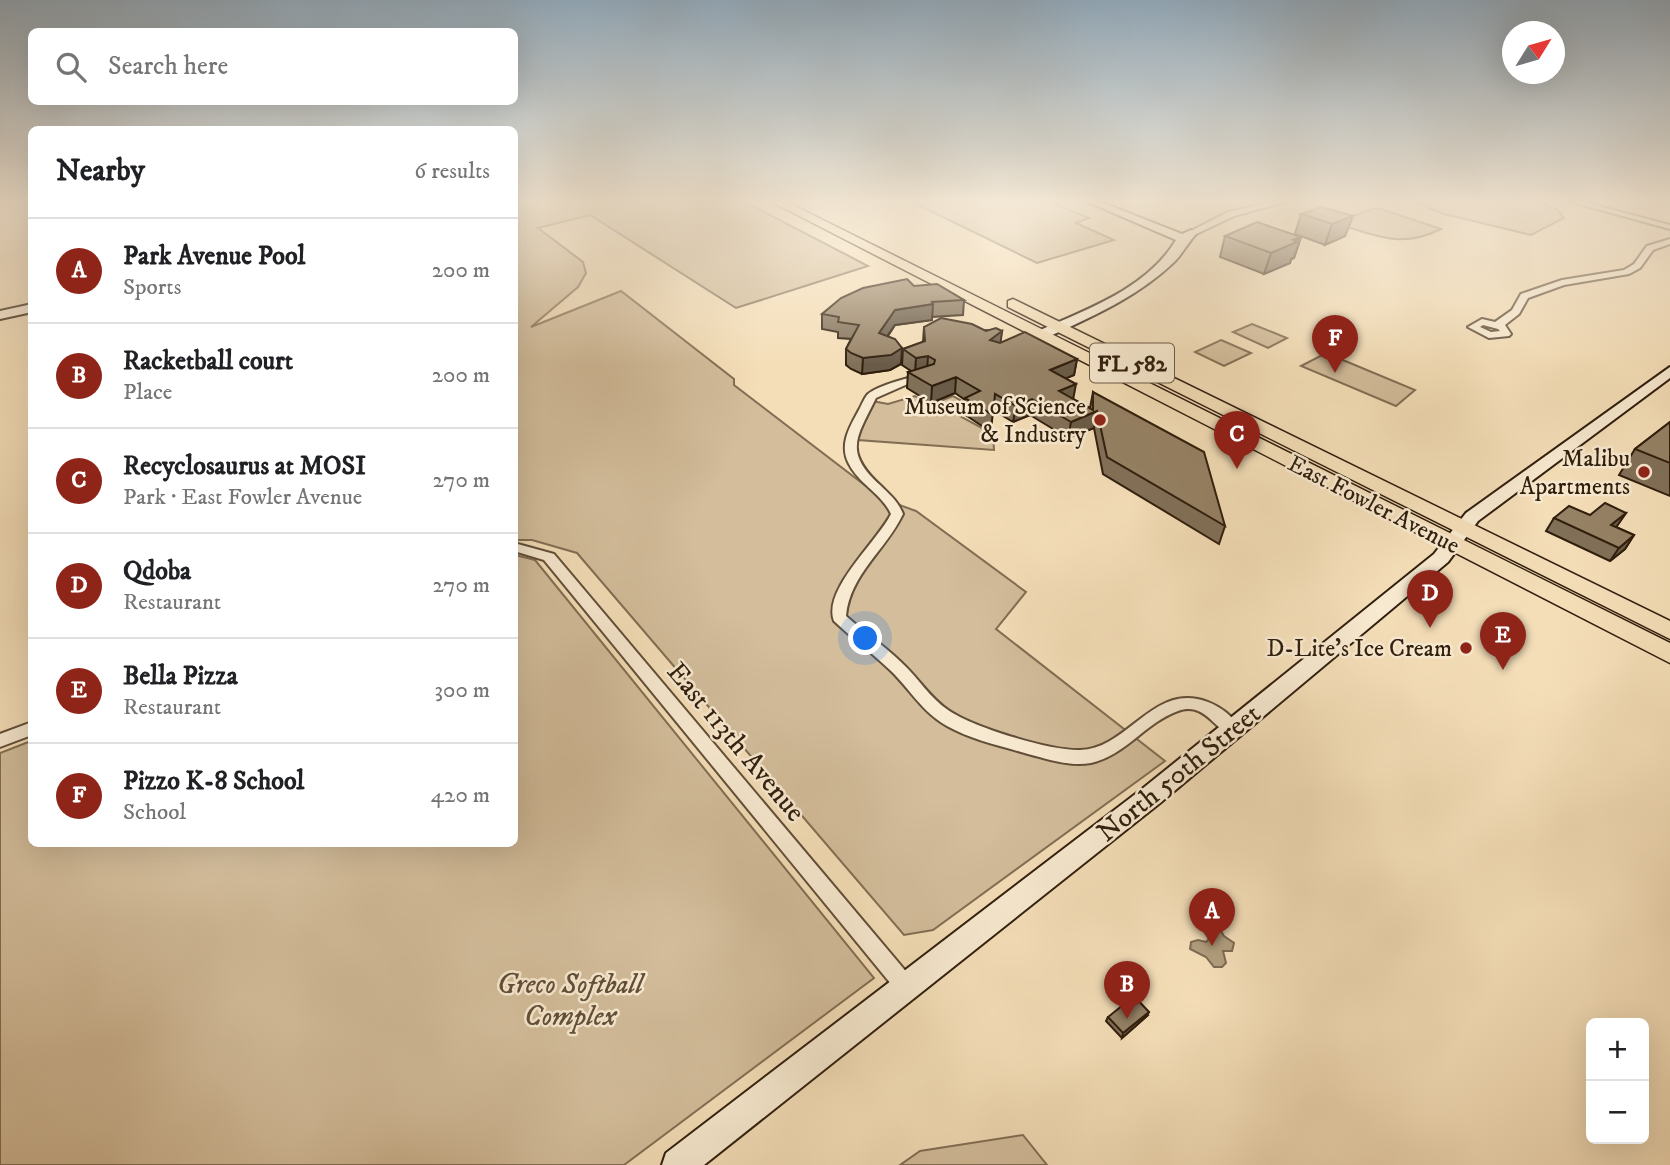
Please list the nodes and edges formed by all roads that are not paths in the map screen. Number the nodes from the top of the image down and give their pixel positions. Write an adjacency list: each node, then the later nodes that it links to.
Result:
1 (881, 256): 9 (main road, East Fowler Avenue / FL 582)
2 (914, 256): 8 (main road, East Fowler Avenue / FL 582)
3 (1173, 256): 8 (street)
4 (1644, 256): 7 (street)
5 (28, 309): 6 (street)
6 (0, 315)
7 (1498, 325)
8 (1060, 327): 9 (street); 12 (main road, East Fowler Avenue / FL 582)
9 (1035, 338): 12 (main road, East Fowler Avenue / FL 582)
10 (1670, 371): 12 (street, North 50th Street)
11 (926, 377): 18 (street)
12 (1457, 536): 14 (main road, East Fowler Avenue / FL 582); 15 (main road, East Fowler Avenue / FL 582); 18 (street, North 50th Street)
13 (518, 548): 21 (street, East 113th Avenue)
14 (1583, 610): 16 (main road); 17 (main road, East Fowler Avenue / FL 582)
15 (1670, 631)
16 (1670, 648)
17 (1670, 654)
18 (1232, 729): 21 (street, North 50th Street)
19 (28, 730): 20 (street)
20 (0, 741)
21 (907, 988): 22 (street, North 50th Street)
22 (678, 1165)

